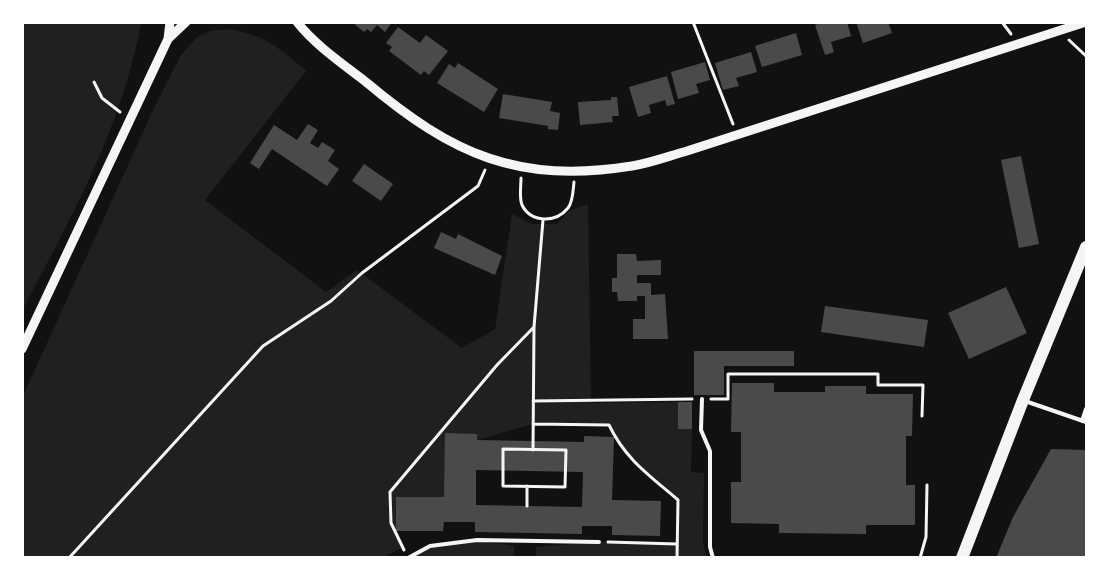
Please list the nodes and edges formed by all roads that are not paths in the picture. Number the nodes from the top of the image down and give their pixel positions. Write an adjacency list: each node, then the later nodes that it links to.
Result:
1 (170, 22): 5 (street)
2 (186, 22): 5 (street)
3 (1086, 22): 4 (street)
4 (297, 23)
5 (168, 39): 7 (street)
6 (1086, 247): 9 (main road)
7 (22, 349)
8 (702, 399): 14 (lane)
9 (1023, 400): 11 (lane); 15 (main road)
10 (1086, 409): 11 (lane)
11 (1084, 422)
12 (599, 542): 13 (lane)
13 (408, 558)
14 (713, 558)
15 (962, 558)

